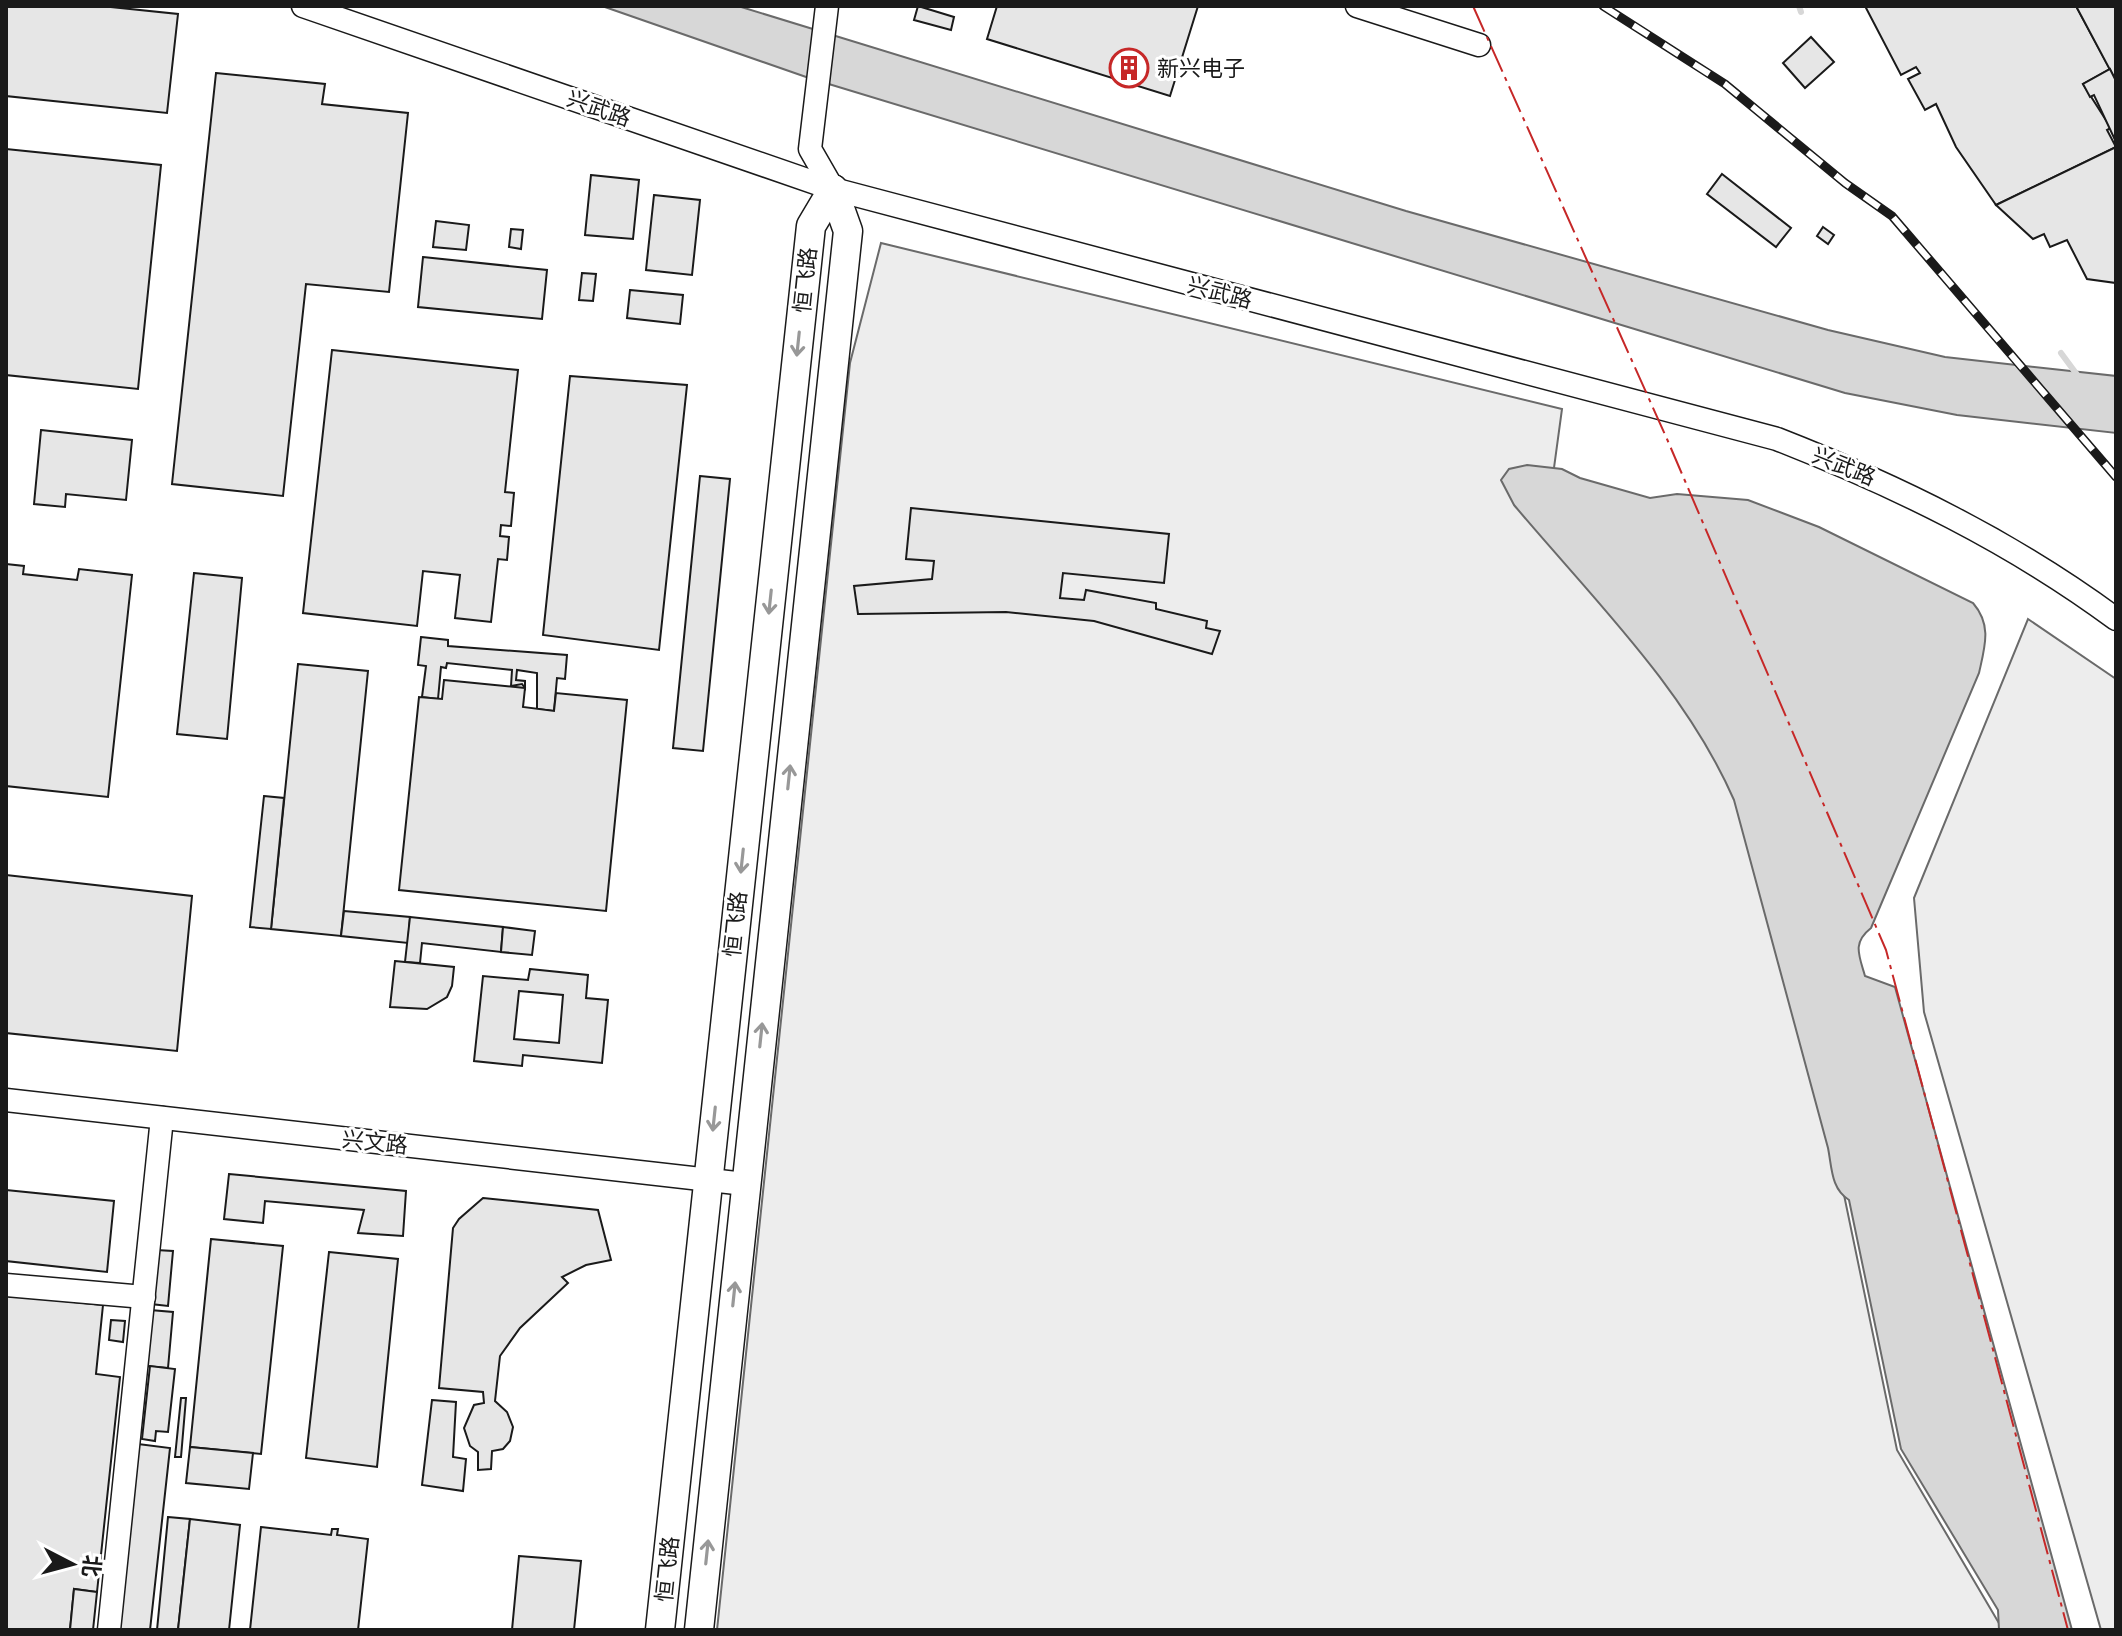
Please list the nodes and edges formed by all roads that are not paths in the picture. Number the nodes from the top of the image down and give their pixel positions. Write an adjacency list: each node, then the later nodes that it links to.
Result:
1 (303, 6): 5 (street, 兴武路)
2 (827, 6): 5 (street)
3 (1357, 6): 4 (street)
4 (1479, 45)
5 (833, 189): 6 (street, 兴武路); 9 (main road, 恒飞路, one-way to 9); 10 (main road, 恒飞路, one-way to 5)
6 (2116, 619)
7 (6, 1100): 8 (street, 兴文路)
8 (162, 1118): 9 (street, 兴文路); 12 (street)
9 (708, 1179): 10 (street, 兴文路); 14 (main road, 恒飞路)
10 (745, 1184): 15 (main road, 恒飞路, one-way to 10)
11 (6, 1285): 12 (street)
12 (144, 1297): 13 (street)
13 (109, 1630)
14 (660, 1630)
15 (699, 1630)

